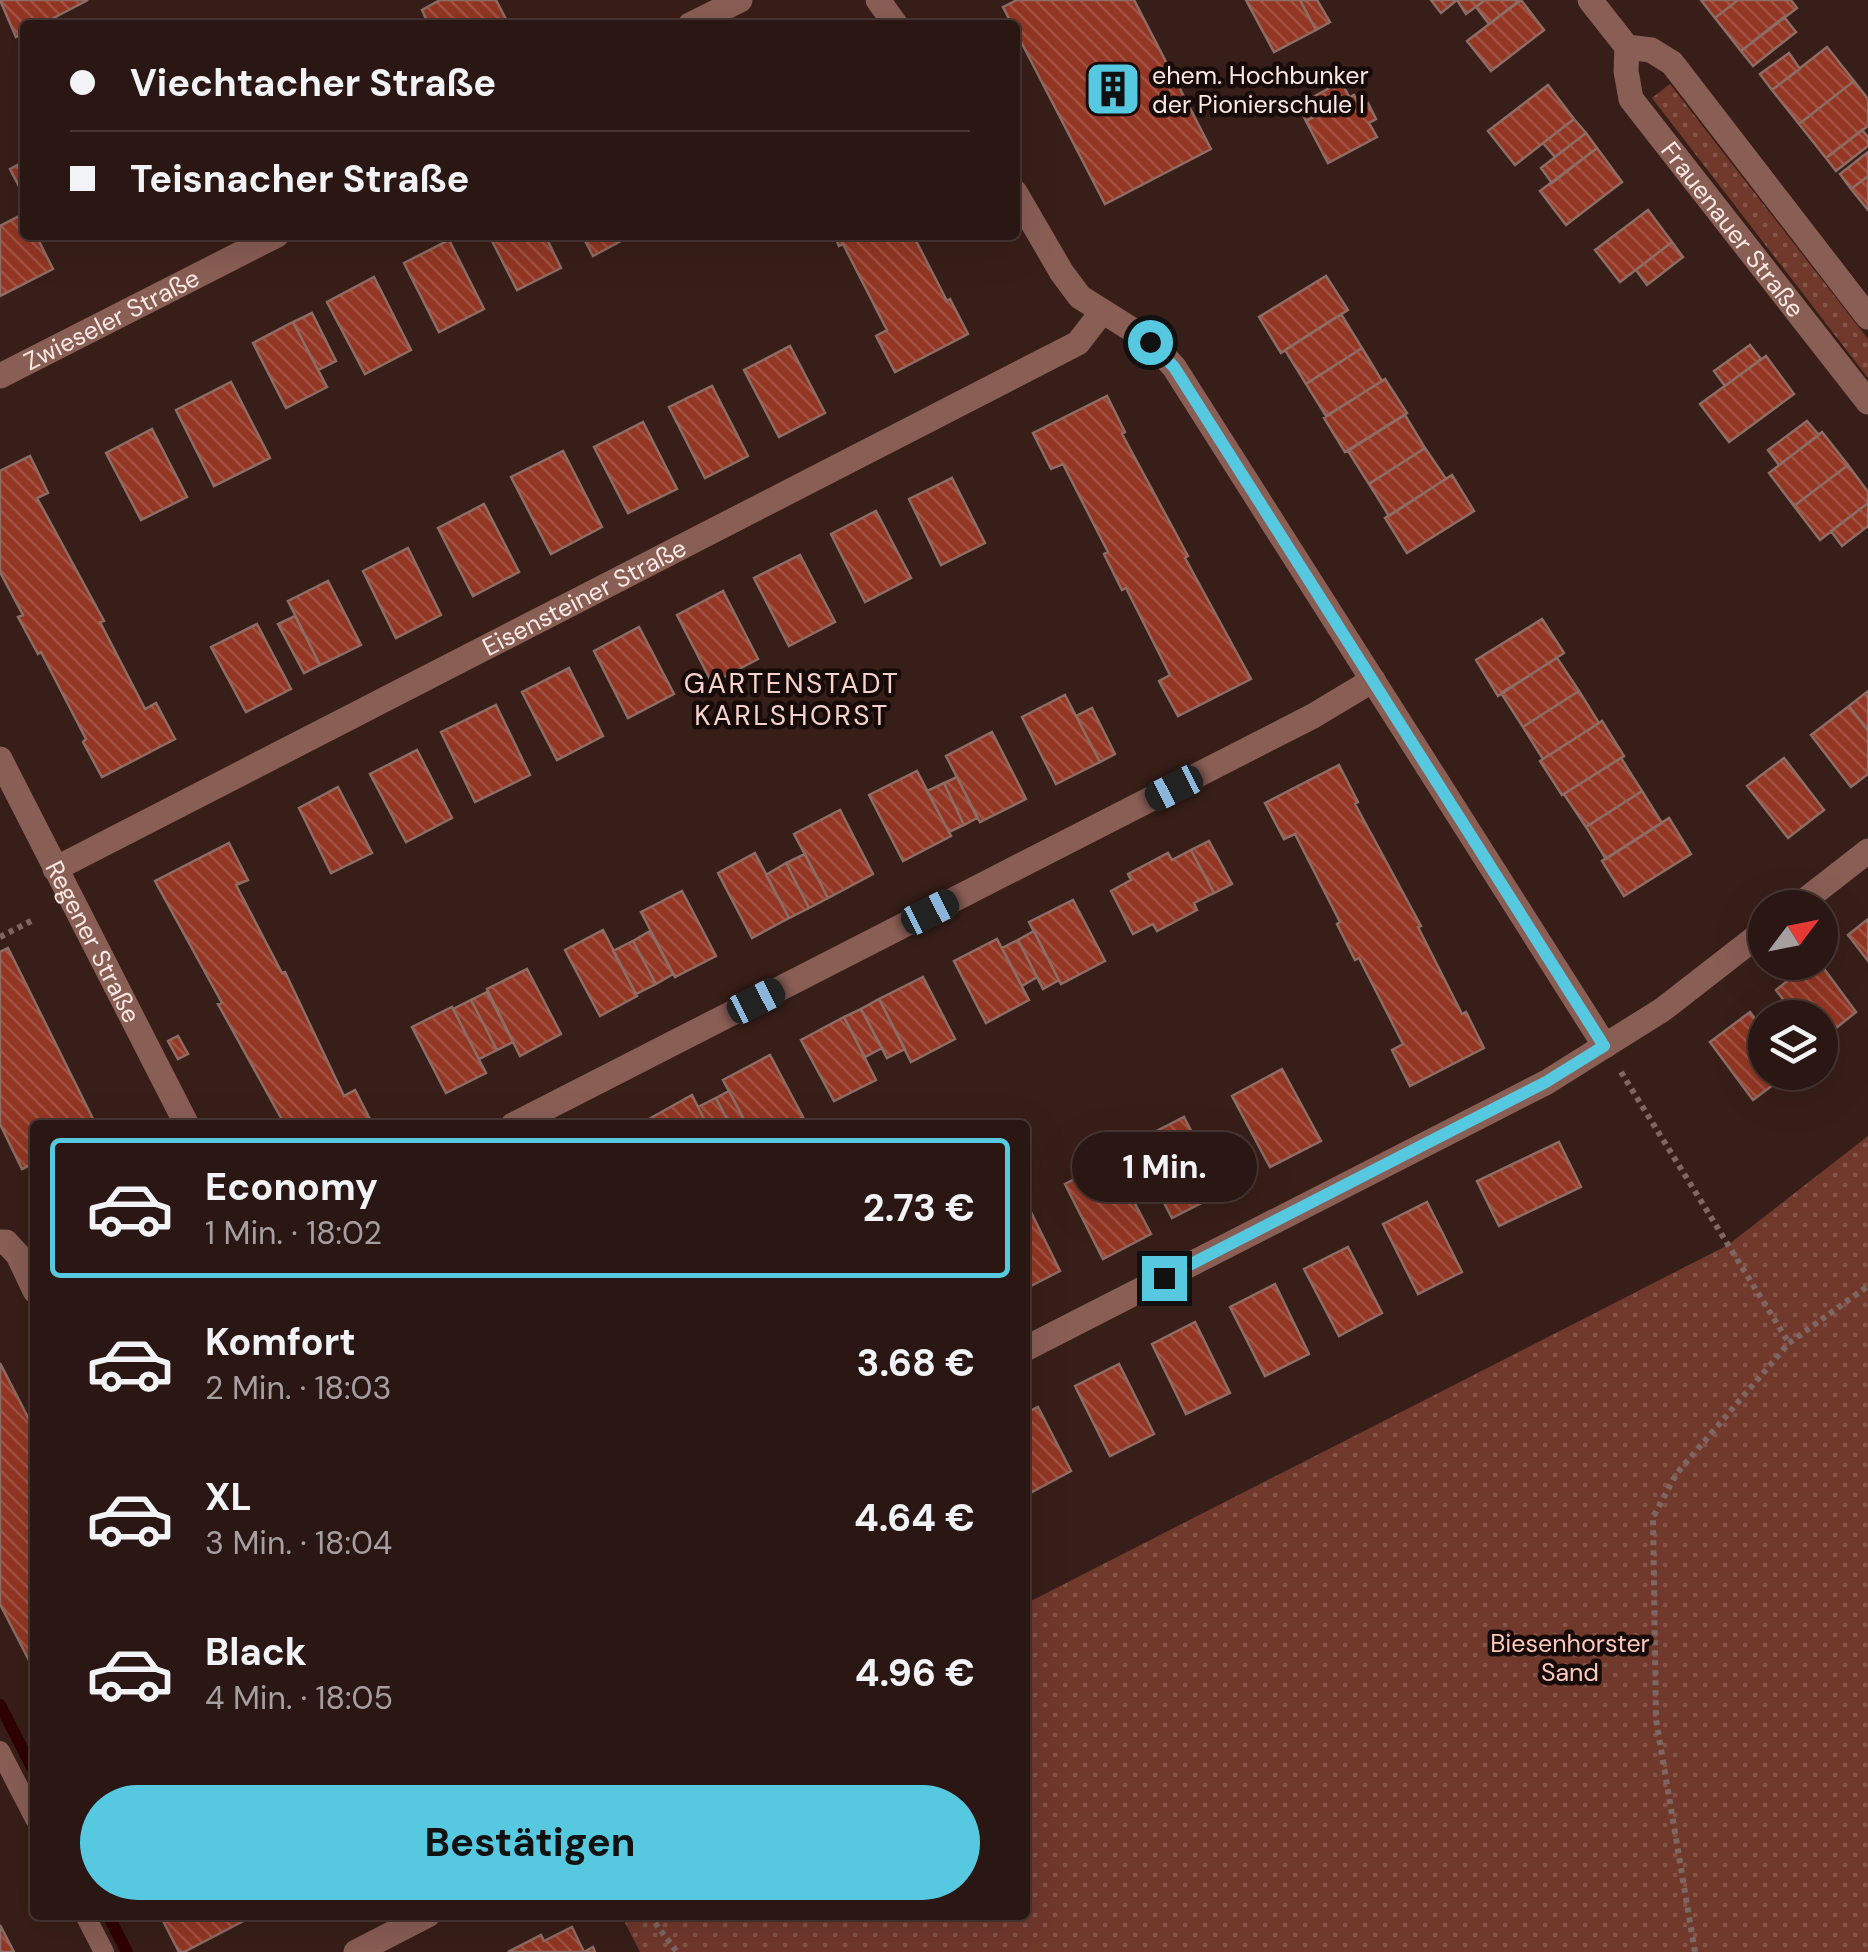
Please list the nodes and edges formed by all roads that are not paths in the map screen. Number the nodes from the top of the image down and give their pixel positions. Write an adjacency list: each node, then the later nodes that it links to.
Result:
1 (740, 0): 3 (street)
2 (1590, 0): 4 (street)
3 (700, 20)
4 (1627, 47): 8 (street, Frauenauer Straße); 10 (street, Frauenauer Straße)
5 (1020, 201): 7 (street)
6 (267, 240): 9 (street, Zwieseler Straße)
7 (1101, 313): 11 (street); 14 (street, Eisensteiner Straße)
8 (1868, 317)
9 (0, 376)
10 (1868, 402)
11 (1373, 680): 17 (street); 19 (street)
12 (0, 759): 14 (street, Regener Straße)
13 (1868, 851): 15 (street)
14 (55, 869): 18 (street, Regener Straße)
15 (1817, 890)
16 (1748, 943): 17 (street)
17 (1604, 1046): 22 (street)
18 (184, 1120)
19 (523, 1120)
20 (0, 1242): 21 (street)
21 (30, 1280)
22 (1030, 1346)
23 (0, 1751): 24 (lane)
24 (30, 1809)
25 (87, 1920): 27 (lane)
26 (418, 1920): 28 (street)
27 (104, 1952)
28 (356, 1952)

